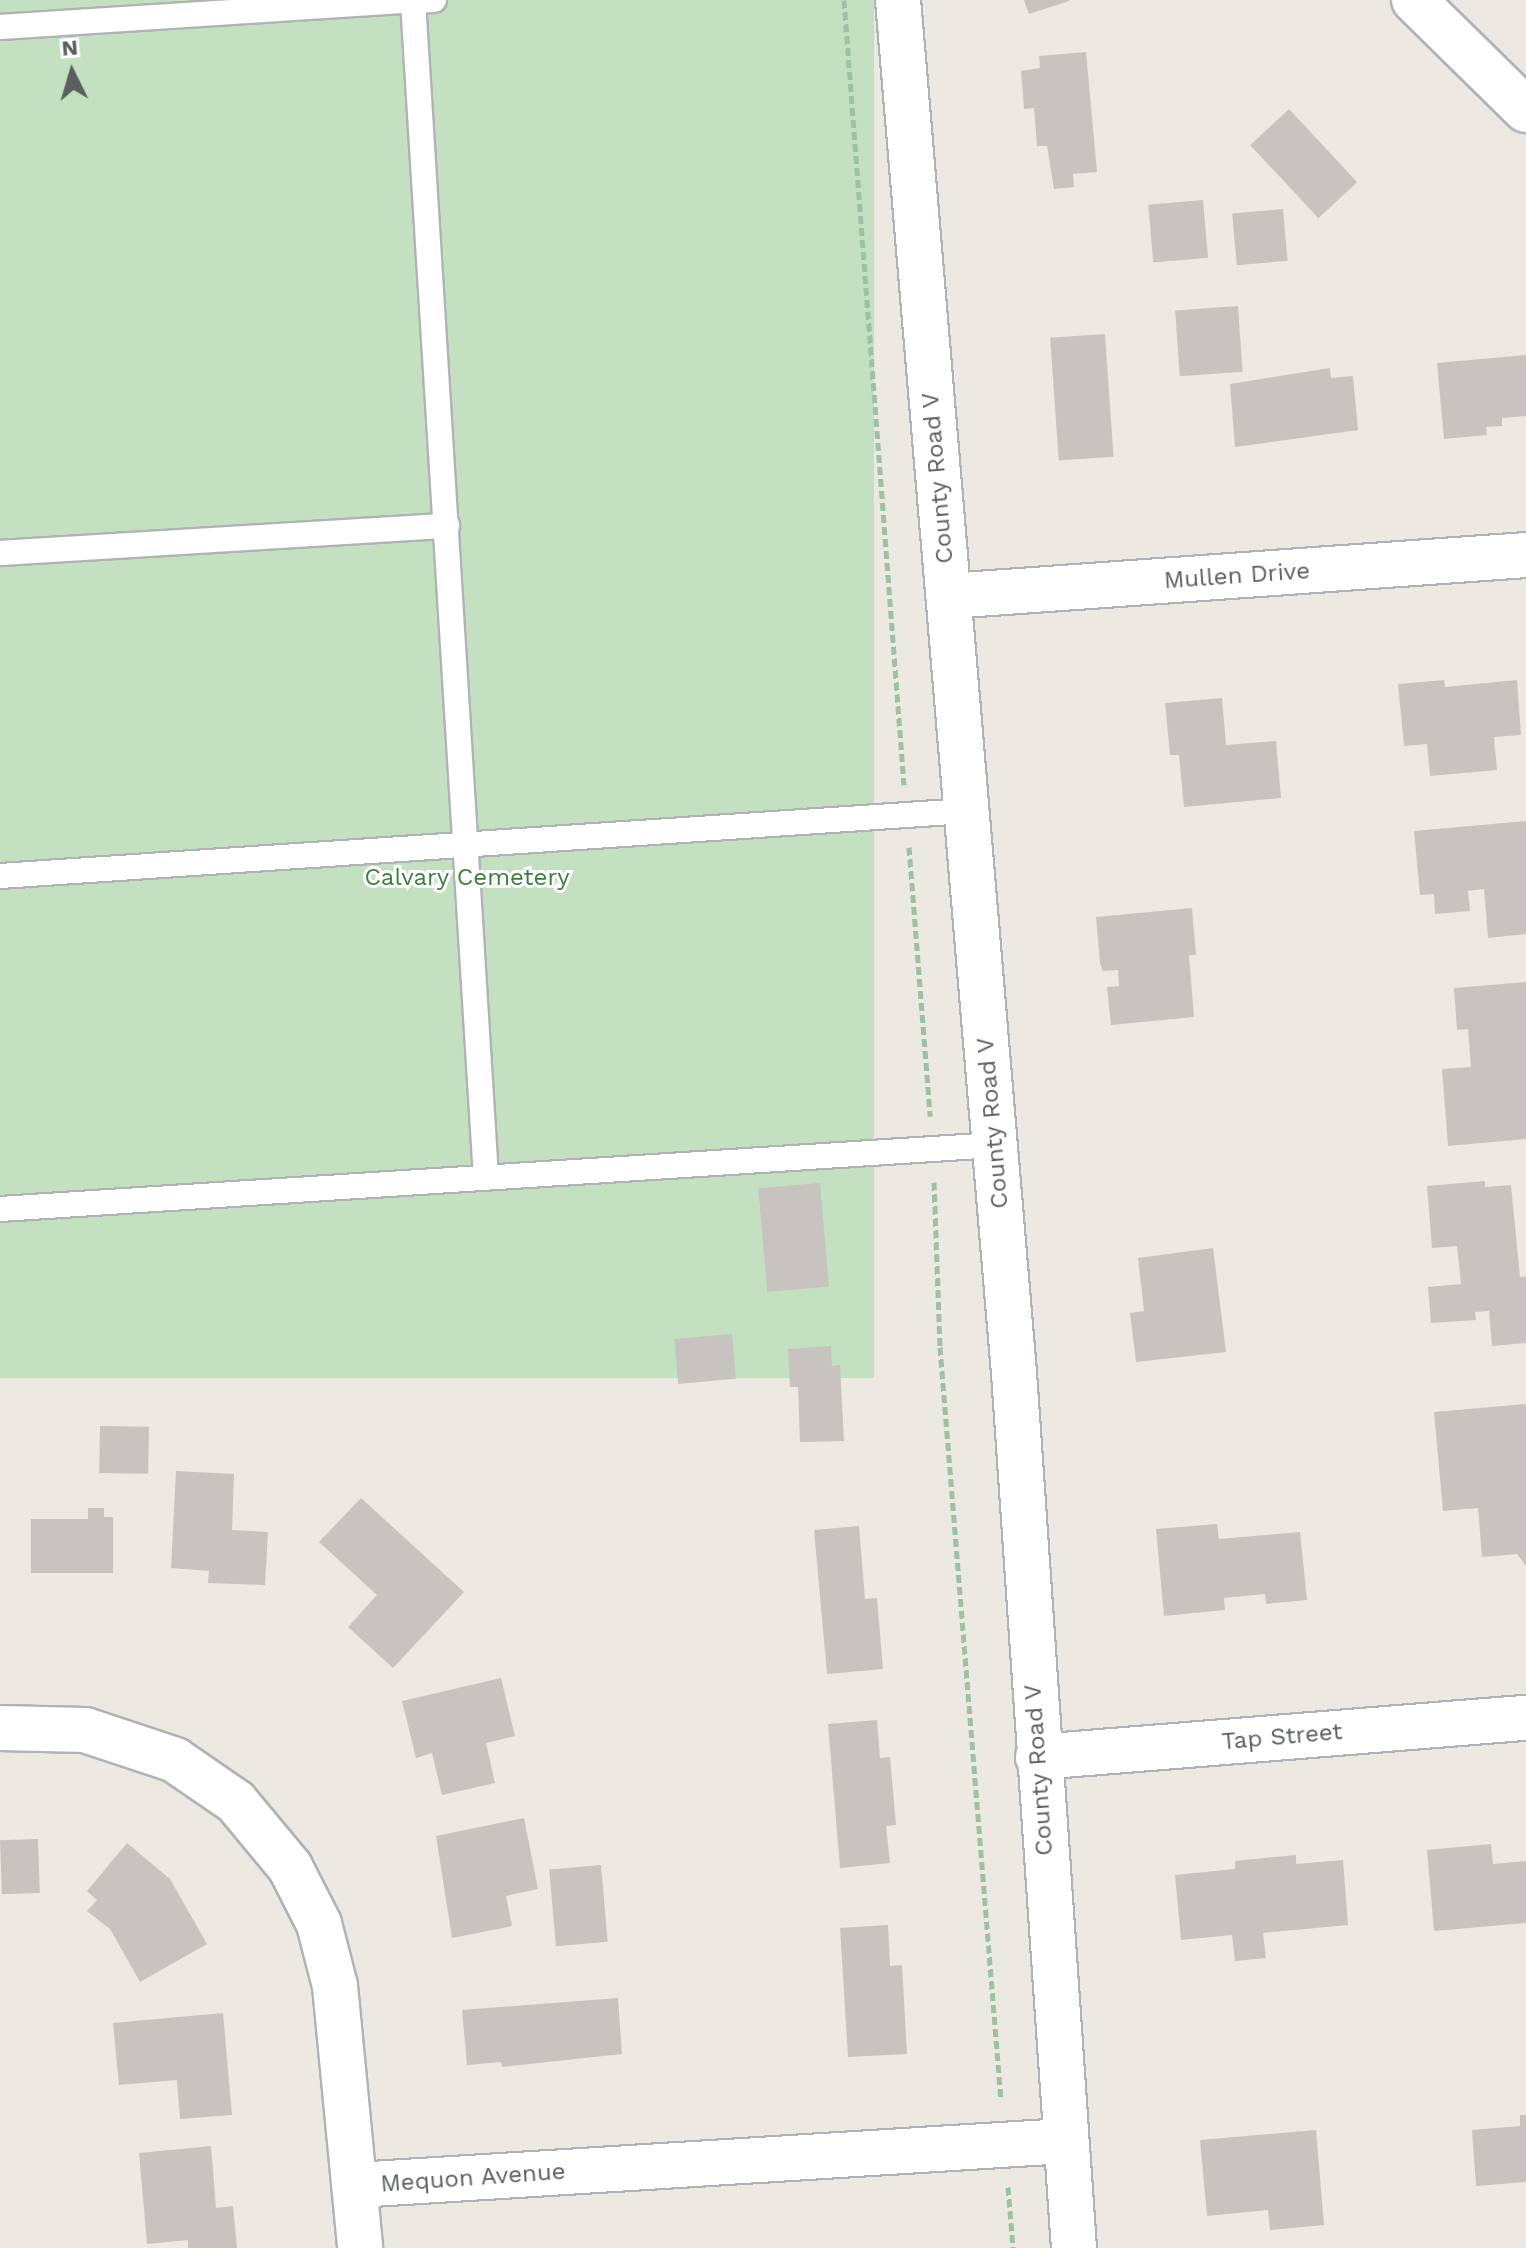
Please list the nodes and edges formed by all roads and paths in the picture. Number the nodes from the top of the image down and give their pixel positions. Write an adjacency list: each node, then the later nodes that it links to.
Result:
1 (420, 0): 4 (lane); 6 (lane)
2 (898, 0): 9 (street, County Road V)
3 (1414, 0): 5 (street)
4 (0, 27)
5 (1526, 110)
6 (447, 526): 7 (lane); 11 (lane)
7 (0, 553)
8 (1526, 555): 9 (street, Mullen Drive)
9 (949, 596): 10 (street, County Road V)
10 (967, 811): 11 (lane); 13 (street, County Road V)
11 (469, 847): 12 (lane); 14 (lane)
12 (0, 876)
13 (995, 1145): 14 (lane); 18 (street, County Road V)
14 (486, 1178): 15 (lane)
15 (0, 1209)
16 (1526, 1718): 18 (street, Tap Street)
17 (0, 1728): 20 (street, Mequon Avenue)
18 (1038, 1757): 19 (street, County Road V)
19 (1065, 2141): 20 (street, Mequon Avenue); 22 (street, County Road V)
20 (356, 2185): 21 (street)
21 (360, 2248)
22 (1074, 2248)

